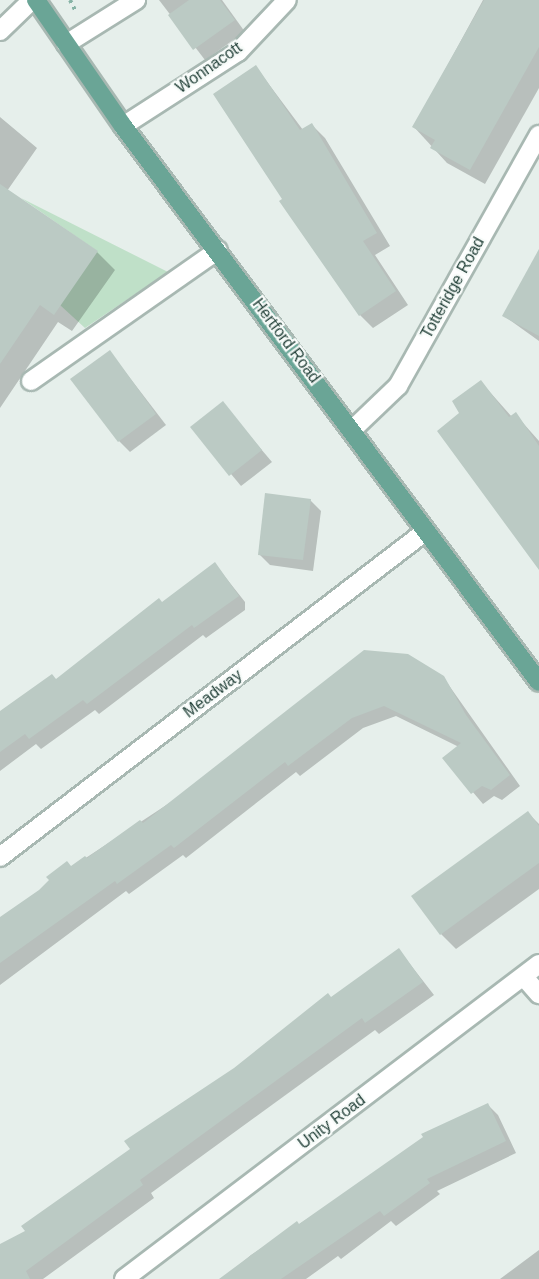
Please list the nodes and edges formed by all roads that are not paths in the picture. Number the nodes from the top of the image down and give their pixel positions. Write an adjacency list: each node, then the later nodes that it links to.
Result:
1 (34, 0): 4 (street); 5 (main road, Hertford Road)
2 (136, 0): 5 (street)
3 (287, 0): 6 (street, Wonnacott)
4 (0, 31)
5 (66, 44): 6 (main road, Hertford Road)
6 (123, 126): 8 (main road, Hertford Road)
7 (539, 135): 10 (street, Totteridge Road)
8 (218, 250): 9 (street); 10 (main road, Hertford Road)
9 (31, 381)
10 (352, 430): 11 (main road, Hertford Road)
11 (426, 531): 12 (main road, Hertford Road); 13 (street, Meadway)
12 (539, 682)
13 (0, 857)
14 (539, 964): 15 (street, Unity Road)
15 (524, 976): 16 (street); 17 (street, Unity Road)
16 (539, 994)
17 (124, 1279)

